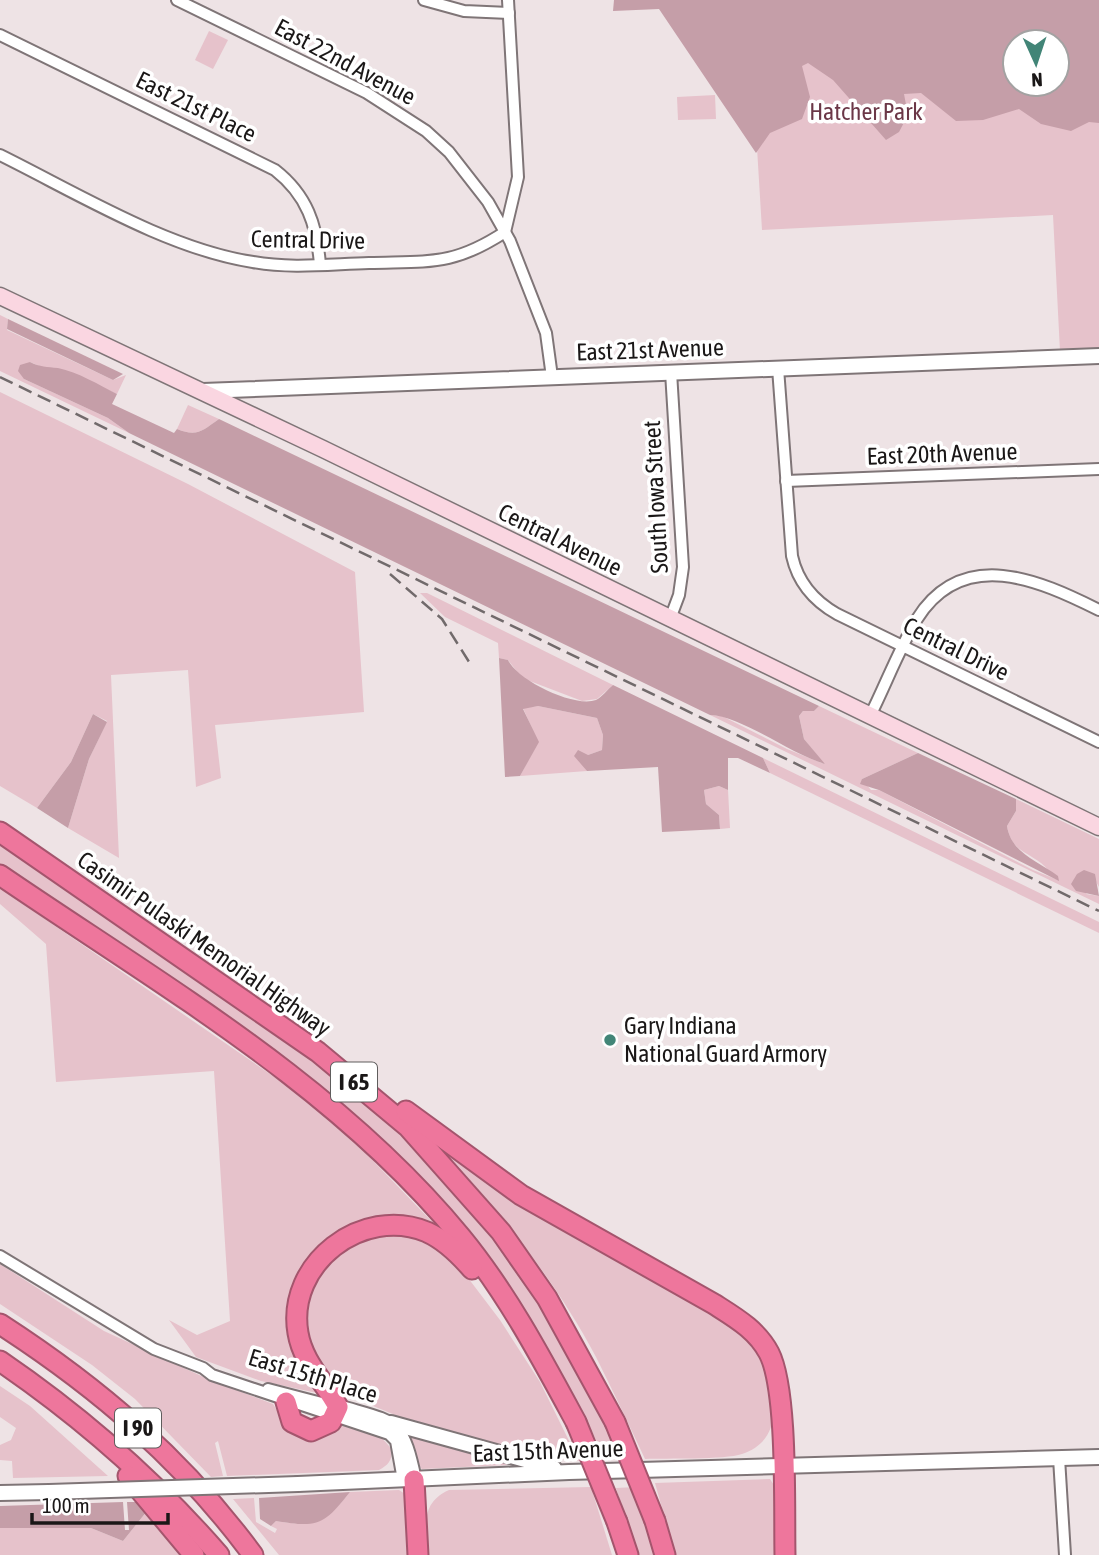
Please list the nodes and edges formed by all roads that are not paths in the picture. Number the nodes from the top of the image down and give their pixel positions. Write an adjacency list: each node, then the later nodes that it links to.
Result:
1 (177, 0): 7 (street, East 22nd Avenue)
2 (424, 0): 4 (street)
3 (508, 0): 4 (street)
4 (509, 13): 7 (street)
5 (0, 36): 8 (street, East 21st Place)
6 (0, 155): 8 (street, Central Drive)
7 (505, 232): 8 (street, Central Drive); 13 (street, East 22nd Avenue)
8 (320, 265)
9 (0, 296): 14 (main road, Central Avenue)
10 (1099, 356): 11 (street, East 21st Avenue)
11 (778, 368): 12 (street, East 21st Avenue); 16 (street)
12 (671, 372): 13 (street, East 21st Avenue); 18 (street, South Iowa Street)
13 (552, 377): 14 (street, East 21st Avenue)
14 (202, 391): 18 (main road, Central Avenue)
15 (1099, 469): 16 (street, East 20th Avenue)
16 (786, 481): 19 (street, Central Drive)
17 (1099, 610): 19 (street)
18 (670, 619): 20 (main road, Central Avenue)
19 (903, 647): 20 (street); 21 (street, Central Drive)
20 (870, 716): 22 (main road, Central Avenue)
21 (1099, 742)
22 (1099, 827)
23 (0, 832): 25 (highway, Casimir Pulaski Memorial Highway / I 65)
24 (0, 876): 27 (highway, I 65)
25 (318, 1052): 37 (highway); 48 (highway, Casimir Pulaski Memorial Highway / I 65, bridge)
26 (0, 1256): 30 (street, East 15th Place)
27 (520, 1321): 33 (highway); 41 (highway, I 65, bridge)
28 (0, 1324): 44 (highway, I 90)
29 (0, 1361): 31 (highway, I 90)
30 (202, 1368): 32 (street, East 15th Place); 33 (street, East 15th Place)
31 (53, 1397): 42 (highway); 43 (highway, I 90)
32 (286, 1402): 33 (highway)
33 (337, 1412): 34 (street, East 15th Place); 39 (street, East 15th Place)
34 (391, 1423): 38 (street); 39 (street, East 15th Place)
35 (1099, 1457): 36 (street, East 15th Avenue)
36 (1059, 1458): 37 (street, East 15th Avenue); 50 (street)
37 (782, 1465): 38 (street, East 15th Avenue); 49 (highway)
38 (569, 1472): 39 (street, East 15th Avenue)
39 (408, 1480): 40 (street, East 15th Avenue, bridge); 45 (highway)
40 (0, 1493)
41 (619, 1526): 46 (highway); 47 (highway, I 65)
42 (194, 1555)
43 (219, 1555)
44 (253, 1555)
45 (418, 1555)
46 (621, 1555)
47 (628, 1555)
48 (665, 1555)
49 (785, 1555)
50 (1065, 1555)

